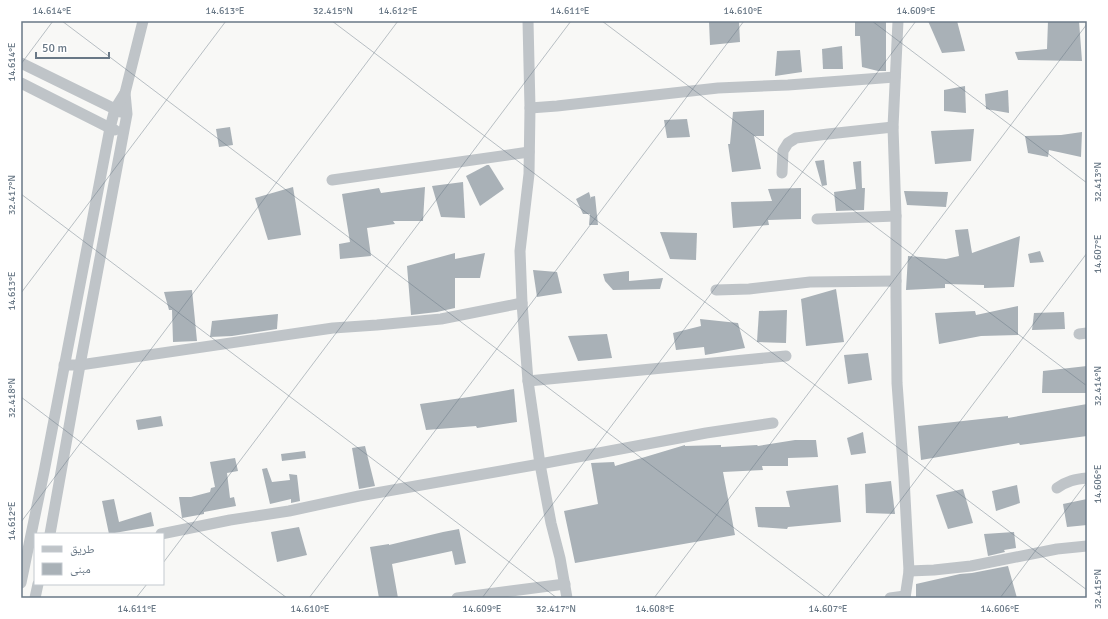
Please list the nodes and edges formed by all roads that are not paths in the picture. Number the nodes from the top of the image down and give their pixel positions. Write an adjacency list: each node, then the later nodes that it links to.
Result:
1 (143, 21): 7 (street)
2 (528, 21): 8 (street)
3 (898, 21): 5 (street)
4 (21, 63): 9 (street)
5 (895, 78): 8 (street); 11 (street)
6 (21, 83): 12 (street)
7 (125, 93): 9 (street); 10 (street)
8 (530, 108): 14 (street)
9 (115, 109): 10 (street); 12 (street)
10 (127, 114): 13 (street)
11 (893, 127): 15 (street); 17 (street)
12 (110, 128): 13 (street); 23 (street)
13 (123, 133): 24 (street)
14 (529, 152): 16 (street); 21 (street)
15 (782, 173)
16 (332, 180)
17 (896, 216): 18 (street); 19 (street)
18 (817, 219)
19 (896, 281): 20 (street); 33 (street)
20 (716, 290)
21 (522, 303): 24 (street); 25 (street)
22 (786, 356): 25 (street)
23 (64, 365): 24 (street); 34 (street)
24 (80, 365): 30 (street)
25 (528, 381): 27 (street)
26 (773, 423): 27 (street)
27 (540, 464): 31 (street); 35 (street)
28 (1087, 478): 29 (street)
29 (1057, 488)
30 (50, 533)
31 (164, 533)
32 (1087, 546): 33 (street)
33 (908, 571): 37 (street)
34 (21, 583)
35 (565, 584): 39 (street); 40 (street)
36 (38, 585): 38 (street)
37 (905, 597): 41 (street)
38 (35, 598)
39 (457, 598)
40 (568, 598)
41 (890, 598)

